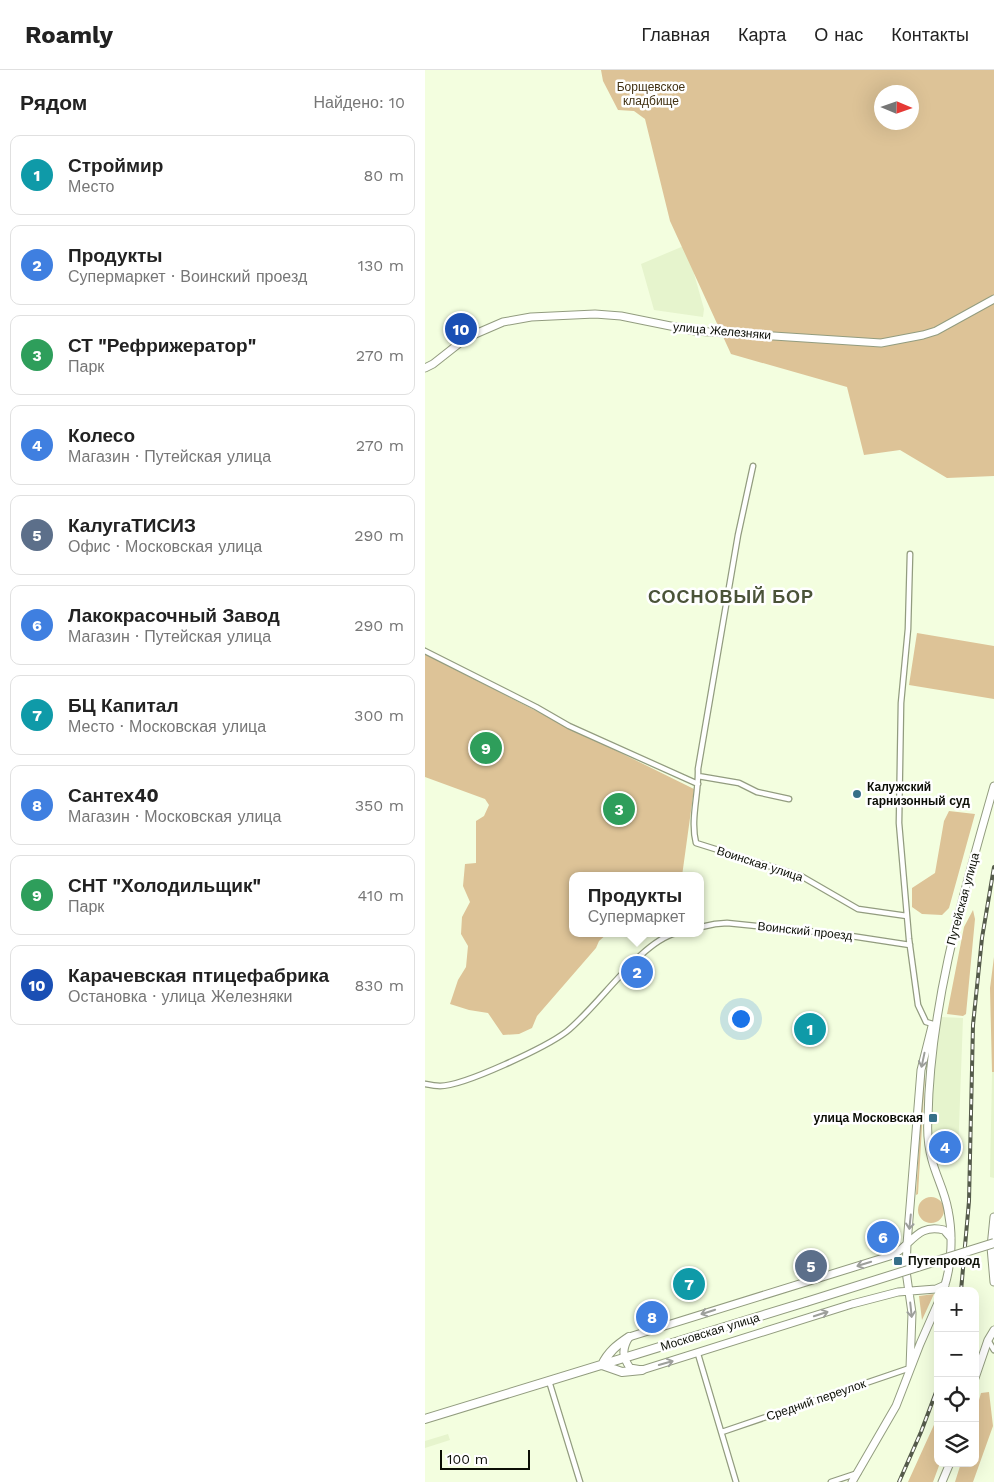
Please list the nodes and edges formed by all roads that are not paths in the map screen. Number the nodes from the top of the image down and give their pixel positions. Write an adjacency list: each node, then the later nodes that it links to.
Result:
1 (994, 299): 2 (street, улица Железняки)
2 (425, 368)
3 (753, 466): 6 (street)
4 (910, 554): 10 (street)
5 (425, 651): 7 (street)
6 (698, 776): 7 (street); 9 (street)
7 (698, 784): 10 (street, Воинская улица)
8 (994, 786): 14 (street, Путейская улица)
9 (789, 799)
10 (907, 916): 13 (street)
11 (704, 926): 13 (street, Воинский проезд)
12 (665, 937): 16 (street)
13 (910, 945): 15 (street)
14 (937, 1014): 15 (street, Путейская улица); 18 (street, Путейская улица)
15 (933, 1024): 20 (street, Путейская улица, one-way to 20)
16 (425, 1084)
17 (994, 1217): 21 (street)
18 (951, 1238): 20 (street); 23 (street, Путейская улица)
19 (994, 1243): 32 (main road, Московская улица, bridge)
20 (907, 1244): 25 (street, Путейская улица); 28 (street, one-way to 28)
21 (993, 1274): 22 (street)
22 (994, 1282)
23 (944, 1287)
24 (934, 1289): 25 (street)
25 (908, 1291): 31 (street, one-way to 25); 34 (street, Путейская улица, one-way to 34)
26 (934, 1312): 34 (street, Путейская улица)
27 (993, 1329): 29 (street)
28 (629, 1337): 32 (street); 33 (main road)
29 (988, 1340): 30 (street); 36 (street)
30 (994, 1350)
31 (698, 1354): 35 (street, one-way to 31); 39 (street)
32 (623, 1358): 33 (main road, Московская улица); 35 (street)
33 (602, 1365): 35 (main road); 37 (main road, Московская улица)
34 (910, 1368): 39 (street, Средний переулок); 41 (street, Путейская улица)
35 (642, 1370)
36 (975, 1377)
37 (549, 1381): 38 (main road, Московская улица); 42 (street)
38 (425, 1419)
39 (722, 1432): 43 (street)
40 (948, 1467): 46 (street)
41 (858, 1473): 44 (street); 45 (street, Путейская улица)
42 (580, 1482)
43 (737, 1482)
44 (831, 1482)
45 (852, 1482)
46 (942, 1482)

